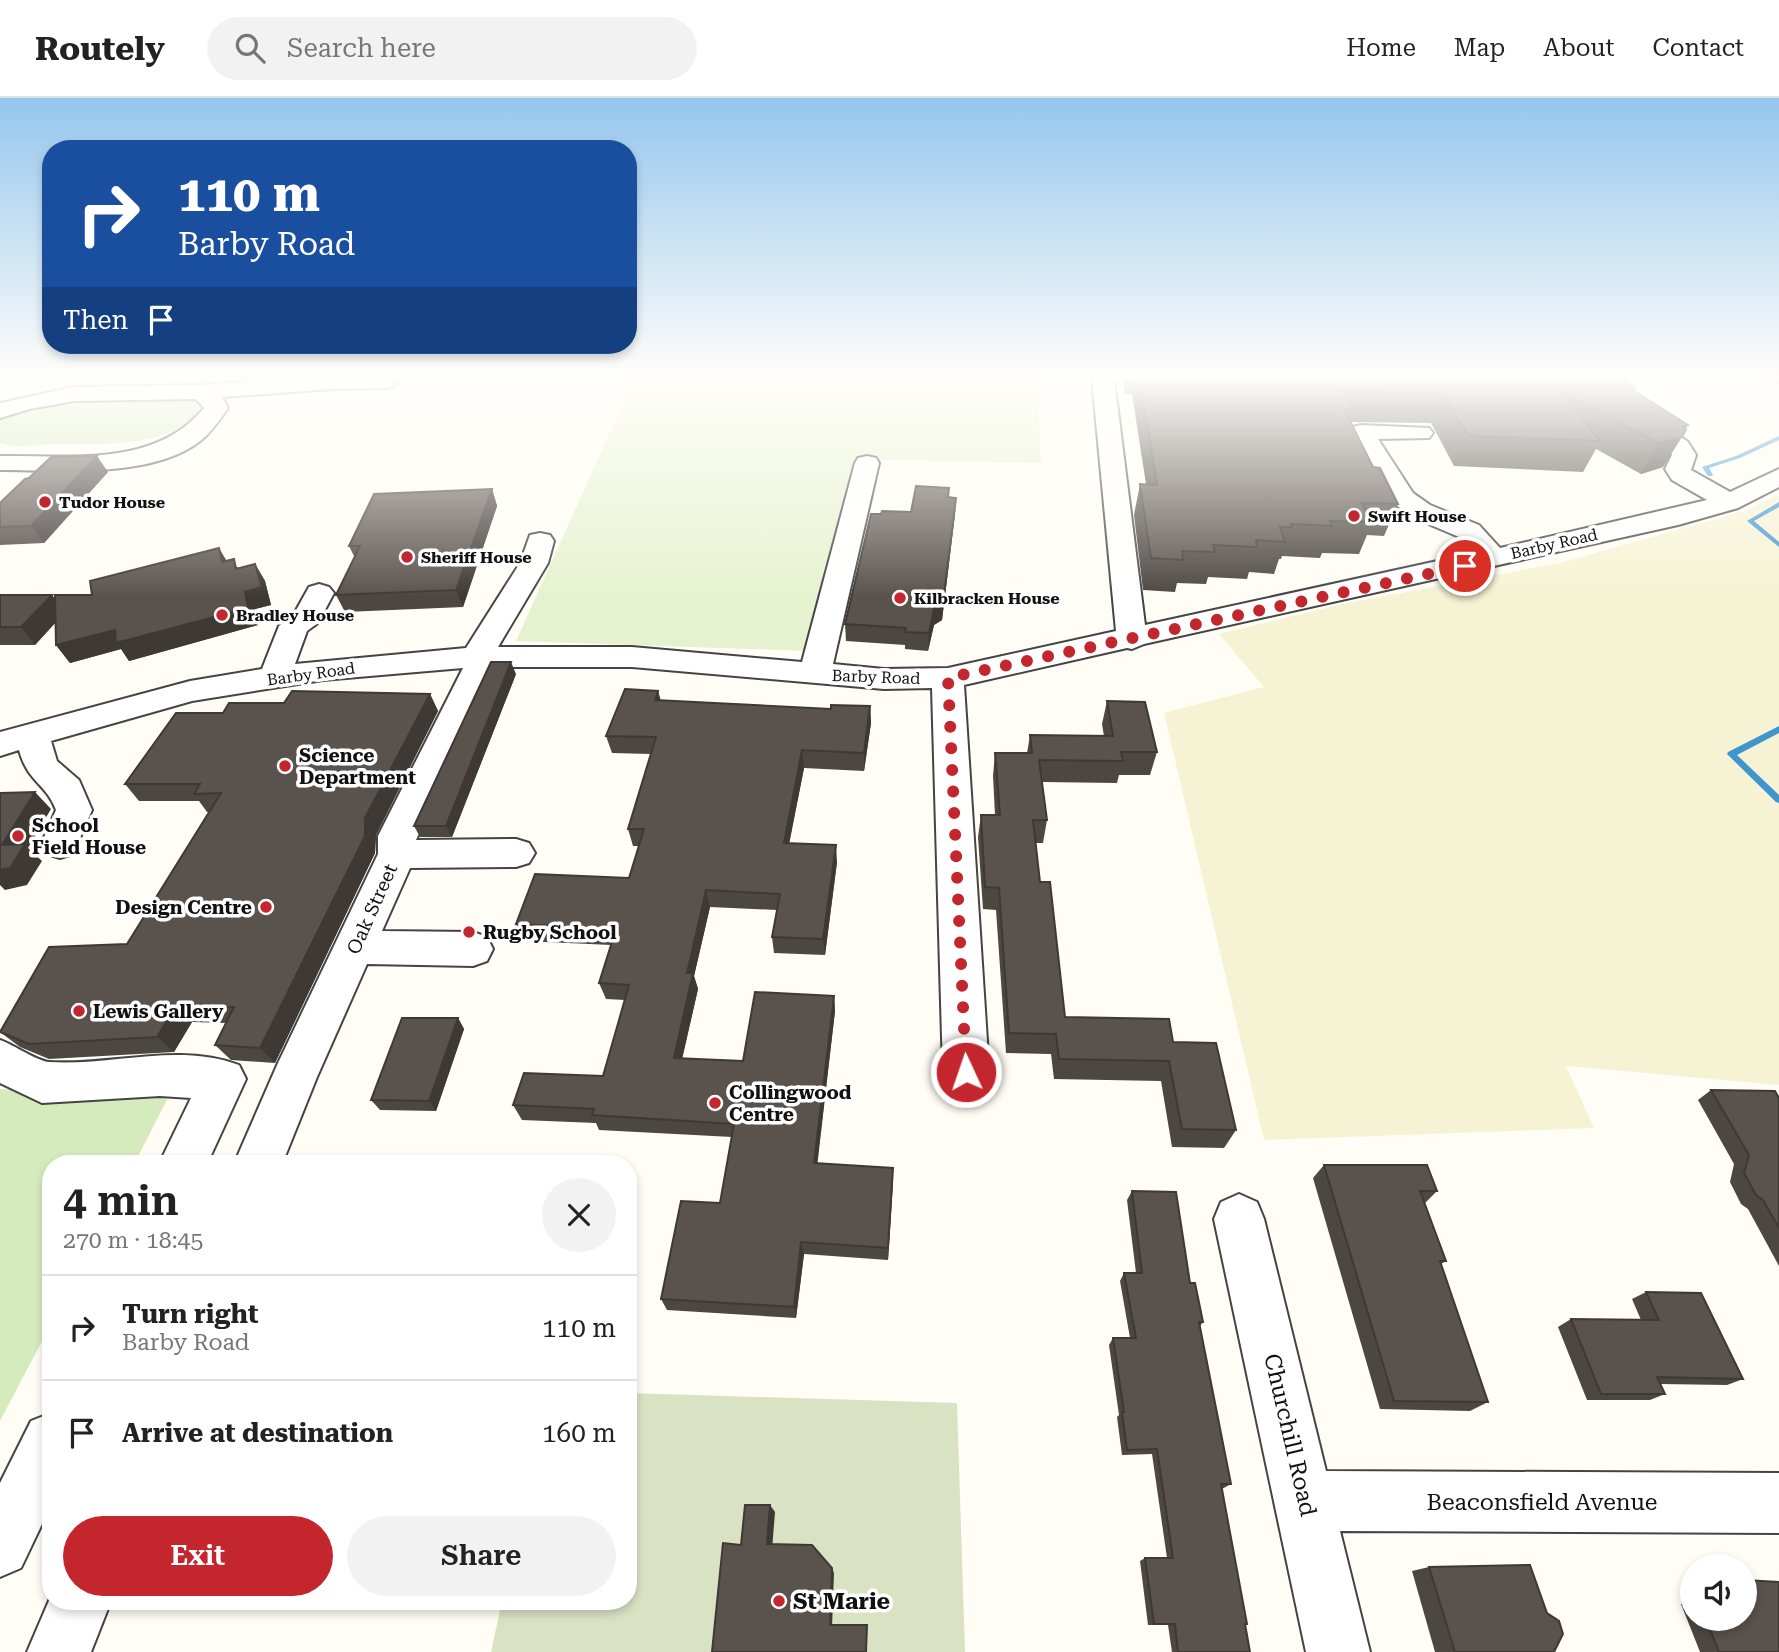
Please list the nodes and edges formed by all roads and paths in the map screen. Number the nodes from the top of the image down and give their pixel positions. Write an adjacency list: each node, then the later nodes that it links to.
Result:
1 (165, 452): 5 (street)
2 (1111, 452): 13 (street)
3 (1373, 452): 11 (street)
4 (1682, 452): 9 (street)
5 (12, 462): 8 (street)
6 (867, 463): 15 (street)
7 (1779, 477): 9 (street, Barby Road)
8 (0, 485)
9 (1729, 502): 11 (street, Barby Road)
10 (540, 541): 14 (street, Oak Street)
11 (1494, 558): 13 (street, Barby Road)
12 (319, 593): 16 (street)
13 (1132, 640): 17 (street, Barby Road)
14 (481, 656): 15 (street, Barby Road); 16 (street, Barby Road); 21 (street, Oak Street)
15 (815, 674): 17 (street, Barby Road)
16 (276, 678): 18 (street, Barby Road)
17 (948, 678): 25 (street)
18 (16, 740): 19 (street)
19 (61, 844)
20 (516, 853): 21 (street)
21 (397, 854): 23 (street, Oak Street)
22 (472, 949): 23 (street)
23 (354, 950): 27 (street, Oak Street)
24 (0, 1060): 26 (street)
25 (966, 1072)
26 (187, 1155)
27 (262, 1155)
28 (1239, 1219): 30 (street, Churchill Road)
29 (42, 1460): 32 (street)
30 (1305, 1501): 31 (street, Beaconsfield Avenue); 35 (street, Churchill Road)
31 (1779, 1503)
32 (0, 1548)
33 (76, 1610): 34 (street)
34 (59, 1652)
35 (1338, 1652)

